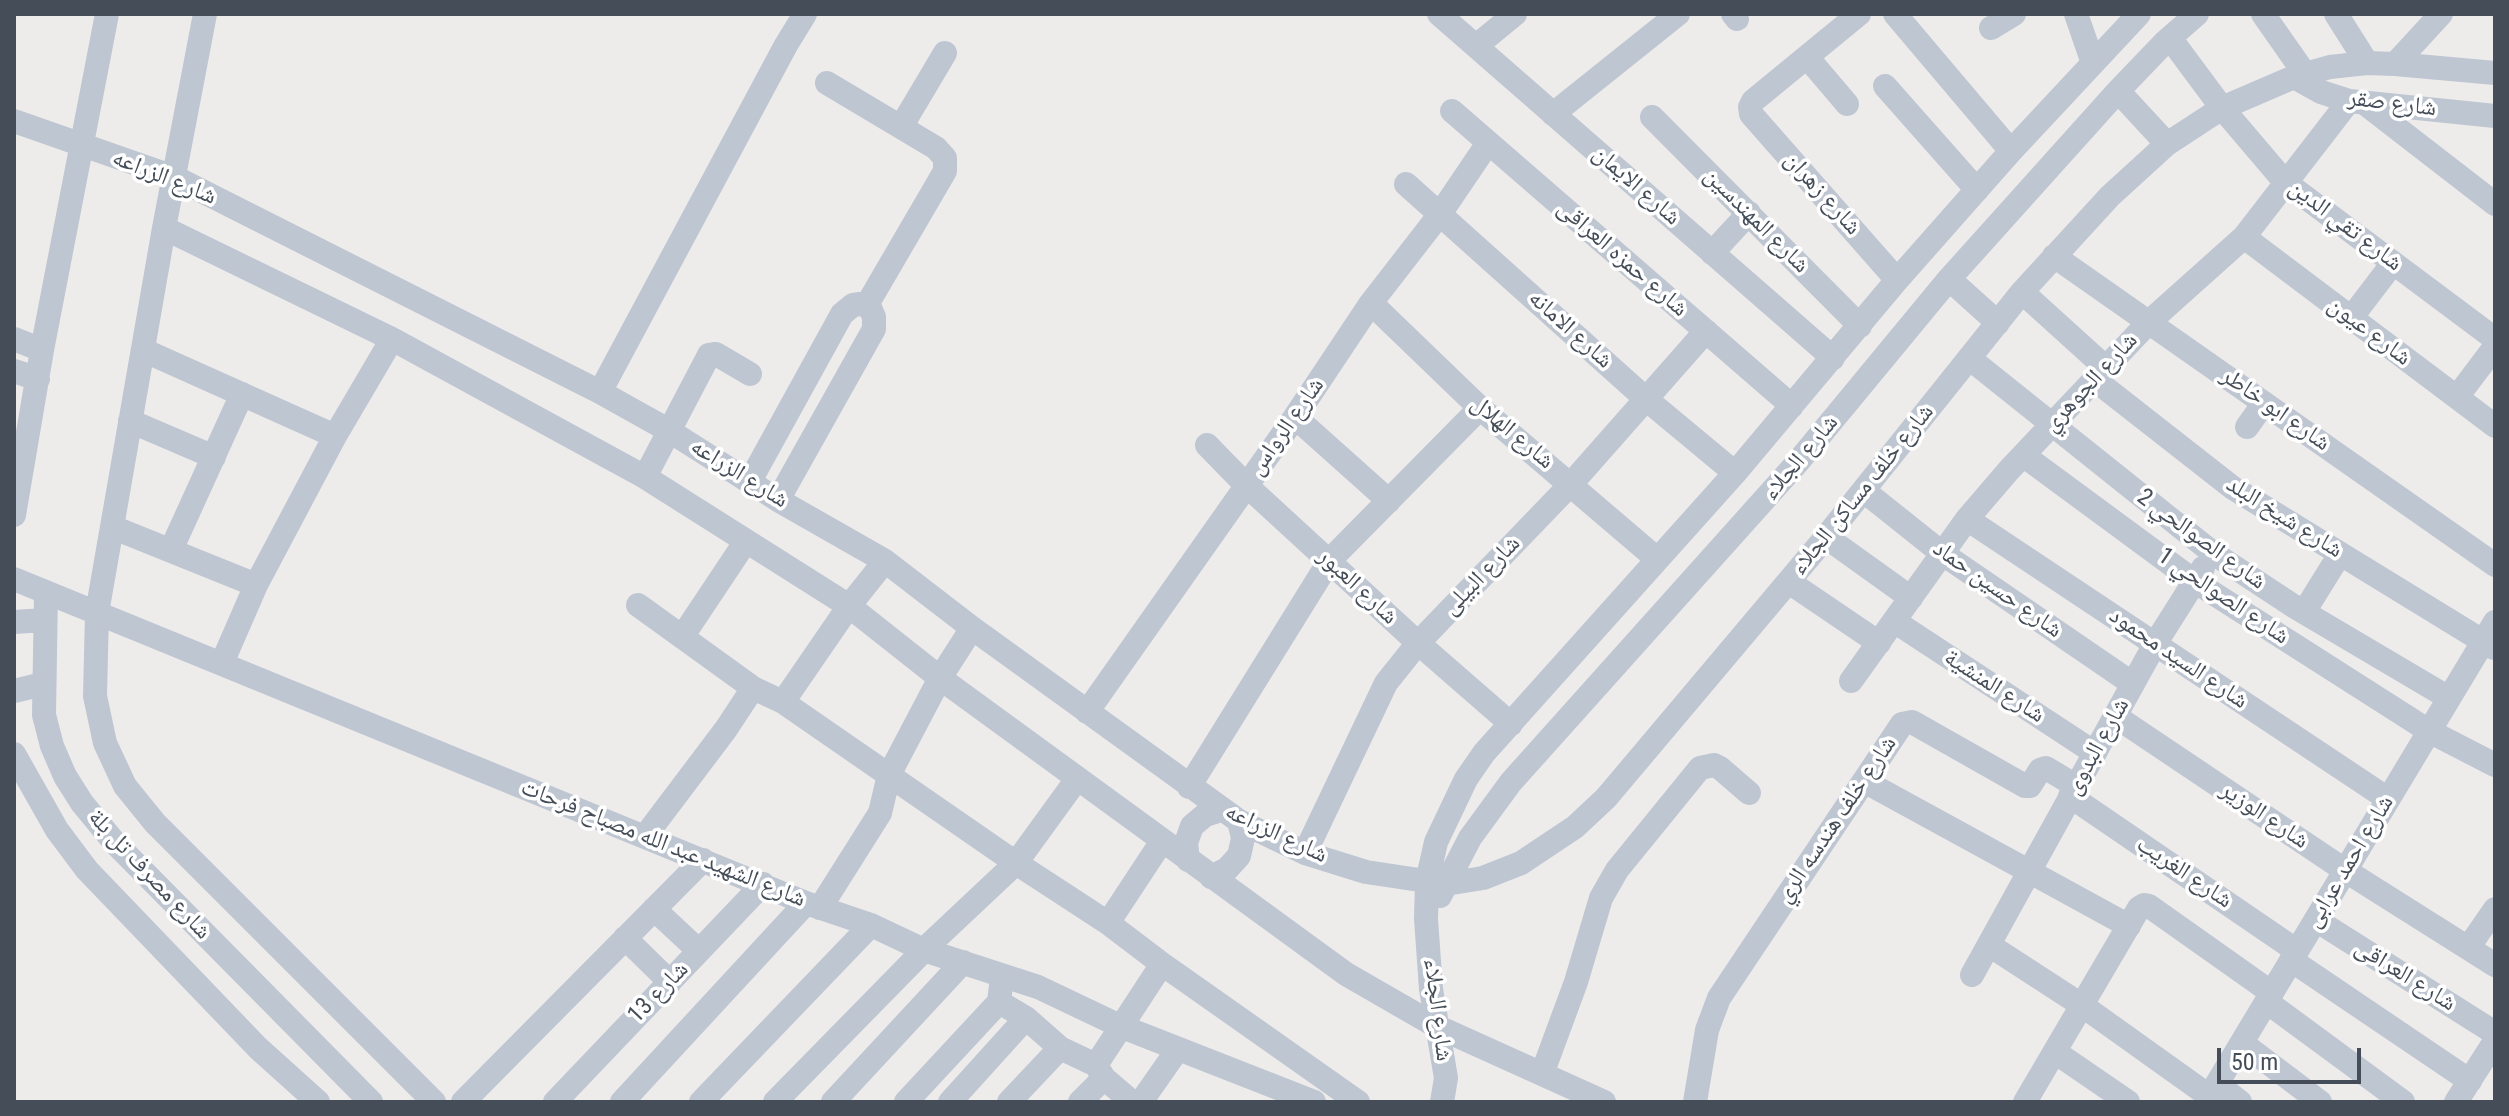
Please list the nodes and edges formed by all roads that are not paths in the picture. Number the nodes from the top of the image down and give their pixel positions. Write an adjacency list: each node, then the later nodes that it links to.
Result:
1 (107, 14): 40 (street)
2 (205, 14): 42 (street, شارع مصرف تل بلة)
3 (805, 14): 74 (street)
4 (1439, 14): 18 (street, شارع الايمان)
5 (1515, 14): 18 (street)
6 (1678, 14): 33 (street)
7 (1895, 14): 41 (street)
8 (2014, 14): 16 (street)
9 (2076, 14): 21 (street)
10 (2197, 14): 17 (street, شارع الجلاء)
11 (2263, 14): 25 (street)
12 (1856, 15): 20 (street)
13 (2138, 15): 17 (street, شارع تقي الدين); 21 (street, شارع الجلاء)
14 (2344, 17): 22 (street)
15 (2427, 19): 23 (street)
16 (1991, 28)
17 (2168, 40): 28 (street, شارع الجلاء); 31 (street, شارع تقي الدين)
18 (1476, 46): 33 (street, شارع الايمان)
19 (945, 53): 37 (street)
20 (1807, 57): 30 (street); 55 (street, شارع زهران)
21 (2093, 63): 41 (street, شارع الجلاء)
22 (2367, 63): 23 (street, شارع خلف مساكن الجلاء); 25 (street, شارع خلف مساكن الجلاء)
23 (2395, 64): 24 (street, شارع خلف مساكن الجلاء)
24 (2495, 73)
25 (2300, 76): 29 (street, شارع صقر); 31 (street, شارع خلف مساكن الجلاء)
26 (827, 83): 37 (street)
27 (1885, 86): 45 (street)
28 (2118, 91): 39 (street); 54 (street, شارع الجلاء)
29 (2358, 102): 34 (street, شارع صقر); 43 (street, شارع الجوهري); 46 (street)
30 (1847, 104)
31 (2222, 108): 39 (street, شارع خلف مساكن الجلاء); 43 (street, شارع تقي الدين)
32 (1452, 111): 38 (street, شارع حمزه العراقى)
33 (1553, 114): 51 (street, شارع الايمان)
34 (2495, 116)
35 (1652, 117): 47 (street, شارع المهندسين)
36 (14, 121): 40 (street, شارع الزراعه)
37 (901, 127): 57 (street)
38 (1488, 143): 48 (street, شارع الرواس); 63 (street, شارع حمزه العراقى)
39 (2167, 144): 52 (street, شارع خلف مساكن الجلاء)
40 (83, 146): 42 (street, شارع الزراعه); 66 (street)
41 (2011, 151): 45 (street, شارع الجلاء)
42 (174, 177): 49 (street, شارع مصرف تل بلة); 74 (street, شارع الزراعه)
43 (2285, 182): 50 (street, شارع الجوهري); 53 (street, شارع تقي الدين)
44 (1406, 184): 48 (street, شارع الامانه)
45 (1977, 190): 55 (street, شارع الجلاء)
46 (2495, 204)
47 (1749, 213): 51 (street); 62 (street, شارع المهندسين)
48 (1440, 214): 58 (street, شارع الرواس); 77 (street, شارع الامانه)
49 (164, 228): 65 (street, شارع الزراعه); 67 (street, شارع مصرف تل بلة)
50 (2244, 237): 59 (street, شارع عيون); 60 (street, شارع الجوهري)
51 (1712, 253): 68 (street, شارع الايمان)
52 (2054, 256): 56 (street, شارع خلف مساكن الجلاء); 60 (street, شارع ابو خاطر)
53 (2393, 263): 59 (street); 76 (street, شارع تقي الدين)
54 (1949, 279): 61 (street); 111 (street, شارع الجلاء)
55 (1897, 280): 62 (street, شارع الجلاء)
56 (2022, 292): 61 (street, شارع خلف مساكن الجلاء); 72 (street, شارع شيخ البلد)
57 (868, 303): 93 (street); 97 (street)
58 (1371, 303): 80 (street, شارع الهلال); 81 (street, شارع الرواس)
59 (2351, 318): 76 (street, شارع عيون)
60 (2149, 322): 72 (street, شارع الجوهري); 78 (street, شارع ابو خاطر)
61 (1998, 323): 69 (street, شارع خلف مساكن الجلاء)
62 (1860, 326): 68 (street, شارع الجلاء)
63 (1706, 331): 77 (street, شارع البيلى); 79 (street, شارع حمزه العراقى)
64 (14, 339): 66 (street)
65 (392, 339): 87 (street); 92 (street, شارع الزراعه)
66 (42, 350): 73 (street)
67 (143, 350): 75 (street); 82 (street, شارع مصرف تل بلة)
68 (1833, 358): 79 (street, شارع الجلاء)
69 (1969, 358): 83 (street, شارع الصوالحي 2); 96 (street, شارع خلف مساكن الجلاء)
70 (14, 371): 73 (street)
71 (750, 374): 86 (street)
72 (2100, 374): 83 (street, شارع الجوهري); 108 (street, شارع شيخ البلد)
73 (38, 379): 99 (street)
74 (600, 392): 86 (street, شارع الزراعه)
75 (242, 394): 87 (street); 90 (street)
76 (2457, 397): 84 (street, شارع عيون)
77 (1646, 399): 91 (street, شارع الامانه); 94 (street, شارع البيلى)
78 (2264, 403): 85 (street); 113 (street, شارع ابو خاطر)
79 (1792, 406): 91 (street, شارع الجلاء)
80 (1480, 408): 94 (street, شارع الهلال); 98 (street)
81 (1295, 417): 95 (street, شارع الرواس); 98 (street)
82 (130, 421): 90 (street); 101 (street, شارع مصرف تل بلة)
83 (2051, 426): 89 (street, شارع الجوهري); 106 (street, شارع الصوالحي 2)
84 (2495, 426)
85 (2247, 427)
86 (668, 430): 92 (street); 93 (street, شارع الزراعه)
87 (335, 436): 117 (street)
88 (1207, 445): 95 (street, شارع العبور)
89 (2023, 455): 100 (street, شارع الجوهري); 115 (street, شارع الصوالحي 1)
90 (214, 457): 105 (street)
91 (1735, 473): 102 (street, شارع الجلاء)
92 (645, 477): 104 (street, شارع الزراعه)
93 (750, 481): 97 (street, شارع الزراعه)
94 (1571, 484): 109 (street, شارع الهلال); 132 (street, شارع البيلى)
95 (1246, 485): 110 (street, شارع العبور); 144 (street, شارع الرواس)
96 (1864, 491): 103 (street, شارع خلف مساكن الجلاء); 107 (street, شارع حسين حماد)
97 (778, 500): 112 (street, شارع الزراعه)
98 (1389, 501): 110 (street)
99 (14, 515)
100 (1967, 519): 107 (street, شارع الجوهري); 134 (street, شارع السيد محمود)
101 (112, 527): 105 (street); 124 (street, شارع مصرف تل بلة)
102 (1683, 531): 109 (street, شارع الجلاء); 111 (street)
103 (1826, 537): 116 (street, شارع خلف مساكن الجلاء); 120 (street)
104 (746, 541): 122 (street, شارع الزراعه); 130 (street)
105 (171, 550): 117 (street)
106 (2213, 553): 115 (street, شارع البدوى); 123 (street, شارع الصوالحي 2)
107 (1943, 554): 120 (street, شارع الجوهري); 139 (street, شارع حسين حماد)
108 (2340, 554): 123 (street); 131 (street, شارع شيخ البلد)
109 (1657, 559): 119 (street, شارع الجلاء)
110 (1330, 560): 132 (street, شارع العبور); 154 (street)
111 (1713, 560): 126 (street, شارع الجلاء)
112 (885, 561): 122 (street); 129 (street, شارع الزراعه)
113 (2495, 565)
114 (14, 579): 118 (street, شارع الشهيد عبد الله مصباح فرحات)
115 (2194, 581): 134 (street, شارع البدوى); 147 (street, شارع الصوالحي 1)
116 (1789, 582): 133 (street); 168 (street, شارع خلف مساكن الجلاء)
117 (256, 585): 135 (street)
118 (46, 592): 124 (street, شارع الشهيد عبد الله مصباح فرحات); 125 (street, شارع مصرف تل بلة)
119 (1627, 593): 126 (street); 146 (street, شارع الجلاء)
120 (1911, 598): 127 (street, شارع الجوهري)
121 (638, 605): 130 (street)
122 (849, 606): 136 (street, شارع الزراعه); 143 (street)
123 (2304, 612): 142 (street, شارع الصوالحي 2)
124 (97, 613): 135 (street, شارع الشهيد عبد الله مصباح فرحات); 207 (street, شارع مصرف تل بلة)
125 (45, 620): 128 (street); 138 (street, شارع مصرف تل بلة)
126 (1658, 620): 168 (street, شارع الجلاء)
127 (1894, 621): 133 (street, شارع الجوهري); 148 (street, شارع المنشية)
128 (14, 622)
129 (972, 628): 136 (street); 144 (street, شارع الزراعه)
130 (682, 637): 140 (street)
131 (2491, 637): 142 (street, شارع احمد عرابى)
132 (1418, 643): 146 (street, شارع العبور); 161 (street, شارع البيلى)
133 (1879, 643): 137 (street, شارع الجوهري)
134 (2155, 644): 139 (street, شارع البدوى); 157 (street, شارع السيد محمود)
135 (222, 663): 159 (street, شارع الشهيد عبد الله مصباح فرحات)
136 (940, 678): 151 (street); 152 (street, شارع الزراعه)
137 (1851, 681)
138 (43, 684): 141 (street); 206 (street, شارع مصرف تل بلة)
139 (2133, 684): 145 (street, شارع البدوى)
140 (753, 688): 143 (street); 159 (street)
141 (14, 691)
142 (2449, 698): 147 (street, شارع احمد عرابى)
143 (783, 702): 151 (street)
144 (1087, 712): 154 (street, شارع الزراعه)
145 (2115, 716): 148 (street, شارع البدوى); 165 (street, شارع الوزير)
146 (1511, 724): 168 (street, شارع الجلاء)
147 (2429, 731): 150 (street, شارع الصوالحي 1); 157 (street, شارع احمد عرابى)
148 (2095, 753): 155 (street, شارع البدوى)
149 (14, 754): 205 (street)
150 (2495, 765)
151 (889, 775): 164 (street); 170 (street)
152 (1077, 779): 160 (street, شارع الزراعه); 164 (street)
153 (1864, 781): 155 (street, شارع خلف هندسه الري); 166 (street); 223 (street, شارع خلف هندسه الري)
154 (1189, 787): 158 (street, شارع الزراعه)
155 (2073, 791): 166 (street, شارع البدوى); 182 (street, شارع الغريب)
156 (1749, 793): 201 (street)
157 (2388, 799): 165 (street, شارع احمد عرابى)
158 (1230, 815): 161 (street, شارع الزراعه); 163 (street); 167 (street)
159 (646, 835): 162 (street, شارع الشهيد عبد الله مصباح فرحات)
160 (1162, 841): 163 (street, شارع الزراعه); 174 (street)
161 (1305, 853): 168 (street, شارع الزراعه)
162 (703, 860): 169 (street, شارع الشهيد عبد الله مصباح فرحات); 171 (street)
163 (1188, 860): 167 (street, شارع الزراعه)
164 (1016, 863): 174 (street); 180 (street)
165 (2346, 871): 173 (street, شارع احمد عرابى); 179 (street, شارع الوزير)
166 (2030, 872): 176 (street); 178 (street, شارع البدوى)
167 (1211, 877): 193 (street, شارع الزراعه)
168 (1437, 883): 193 (street, شارع الجلاء)
169 (763, 884): 170 (street, شارع الشهيد عبد الله مصباح فرحات); 181 (street, شارع 13)
170 (813, 906): 175 (street, شارع الشهيد عبد الله مصباح فرحات); 210 (street)
171 (654, 909): 177 (street); 181 (street)
172 (2495, 909): 179 (street)
173 (2316, 920): 182 (street, شارع احمد عرابى); 194 (street, شارع العراقى)
174 (1108, 923): 184 (street)
175 (871, 925): 180 (street, شارع الشهيد عبد الله مصباح فرحات); 211 (street)
176 (2129, 926): 189 (street); 190 (street)
177 (625, 938): 187 (street); 208 (street)
178 (1989, 945): 186 (street, شارع البدوى); 190 (street)
179 (2468, 948): 185 (street, شارع الوزير)
180 (924, 950): 183 (street, شارع الشهيد عبد الله مصباح فرحات); 212 (street)
181 (699, 951): 187 (street, شارع 13)
182 (2294, 955): 189 (street, شارع احمد عرابى); 202 (street, شارع الغريب)
183 (963, 962): 188 (street, شارع الشهيد عبد الله مصباح فرحات); 213 (street)
184 (1162, 964): 192 (street); 220 (street)
185 (2495, 965)
186 (1972, 975)
187 (670, 982): 209 (street, شارع 13)
188 (1001, 990): 191 (street); 192 (street, شارع الشهيد عبد الله مصباح فرحات); 214 (street)
189 (2269, 997): 196 (street, شارع احمد عرابى); 228 (street)
190 (2083, 1006): 199 (street); 203 (street)
191 (1026, 1018): 197 (street); 215 (street)
192 (1120, 1026): 198 (street, شارع الشهيد عبد الله مصباح فرحات); 200 (street)
193 (1438, 1027): 201 (street, شارع الزراعه); 221 (street, شارع الجلاء)
194 (2495, 1033)
195 (2495, 1041): 202 (street)
196 (2242, 1043): 203 (street, شارع احمد عرابى); 227 (street)
197 (1060, 1048): 200 (street); 216 (street)
198 (1178, 1049): 204 (street, شارع الشهيد عبد الله مصباح فرحات); 219 (street)
199 (2055, 1052): 224 (street); 225 (street)
200 (1100, 1072): 217 (street); 218 (street)
201 (1542, 1074): 222 (street, شارع الزراعه)
202 (2470, 1081): 229 (street)
203 (2211, 1094): 226 (street)
204 (1302, 1099)
205 (318, 1102)
206 (371, 1102)
207 (434, 1102)
208 (463, 1102)
209 (555, 1102)
210 (622, 1102)
211 (701, 1102)
212 (775, 1102)
213 (833, 1102)
214 (906, 1102)
215 (950, 1102)
216 (1009, 1102)
217 (1080, 1102)
218 (1132, 1102)
219 (1141, 1102)
220 (1358, 1102)
221 (1442, 1102)
222 (1604, 1102)
223 (1695, 1102)
224 (2025, 1102)
225 (2128, 1102)
226 (2240, 1102)
227 (2320, 1102)
228 (2403, 1102)
229 (2456, 1102)

